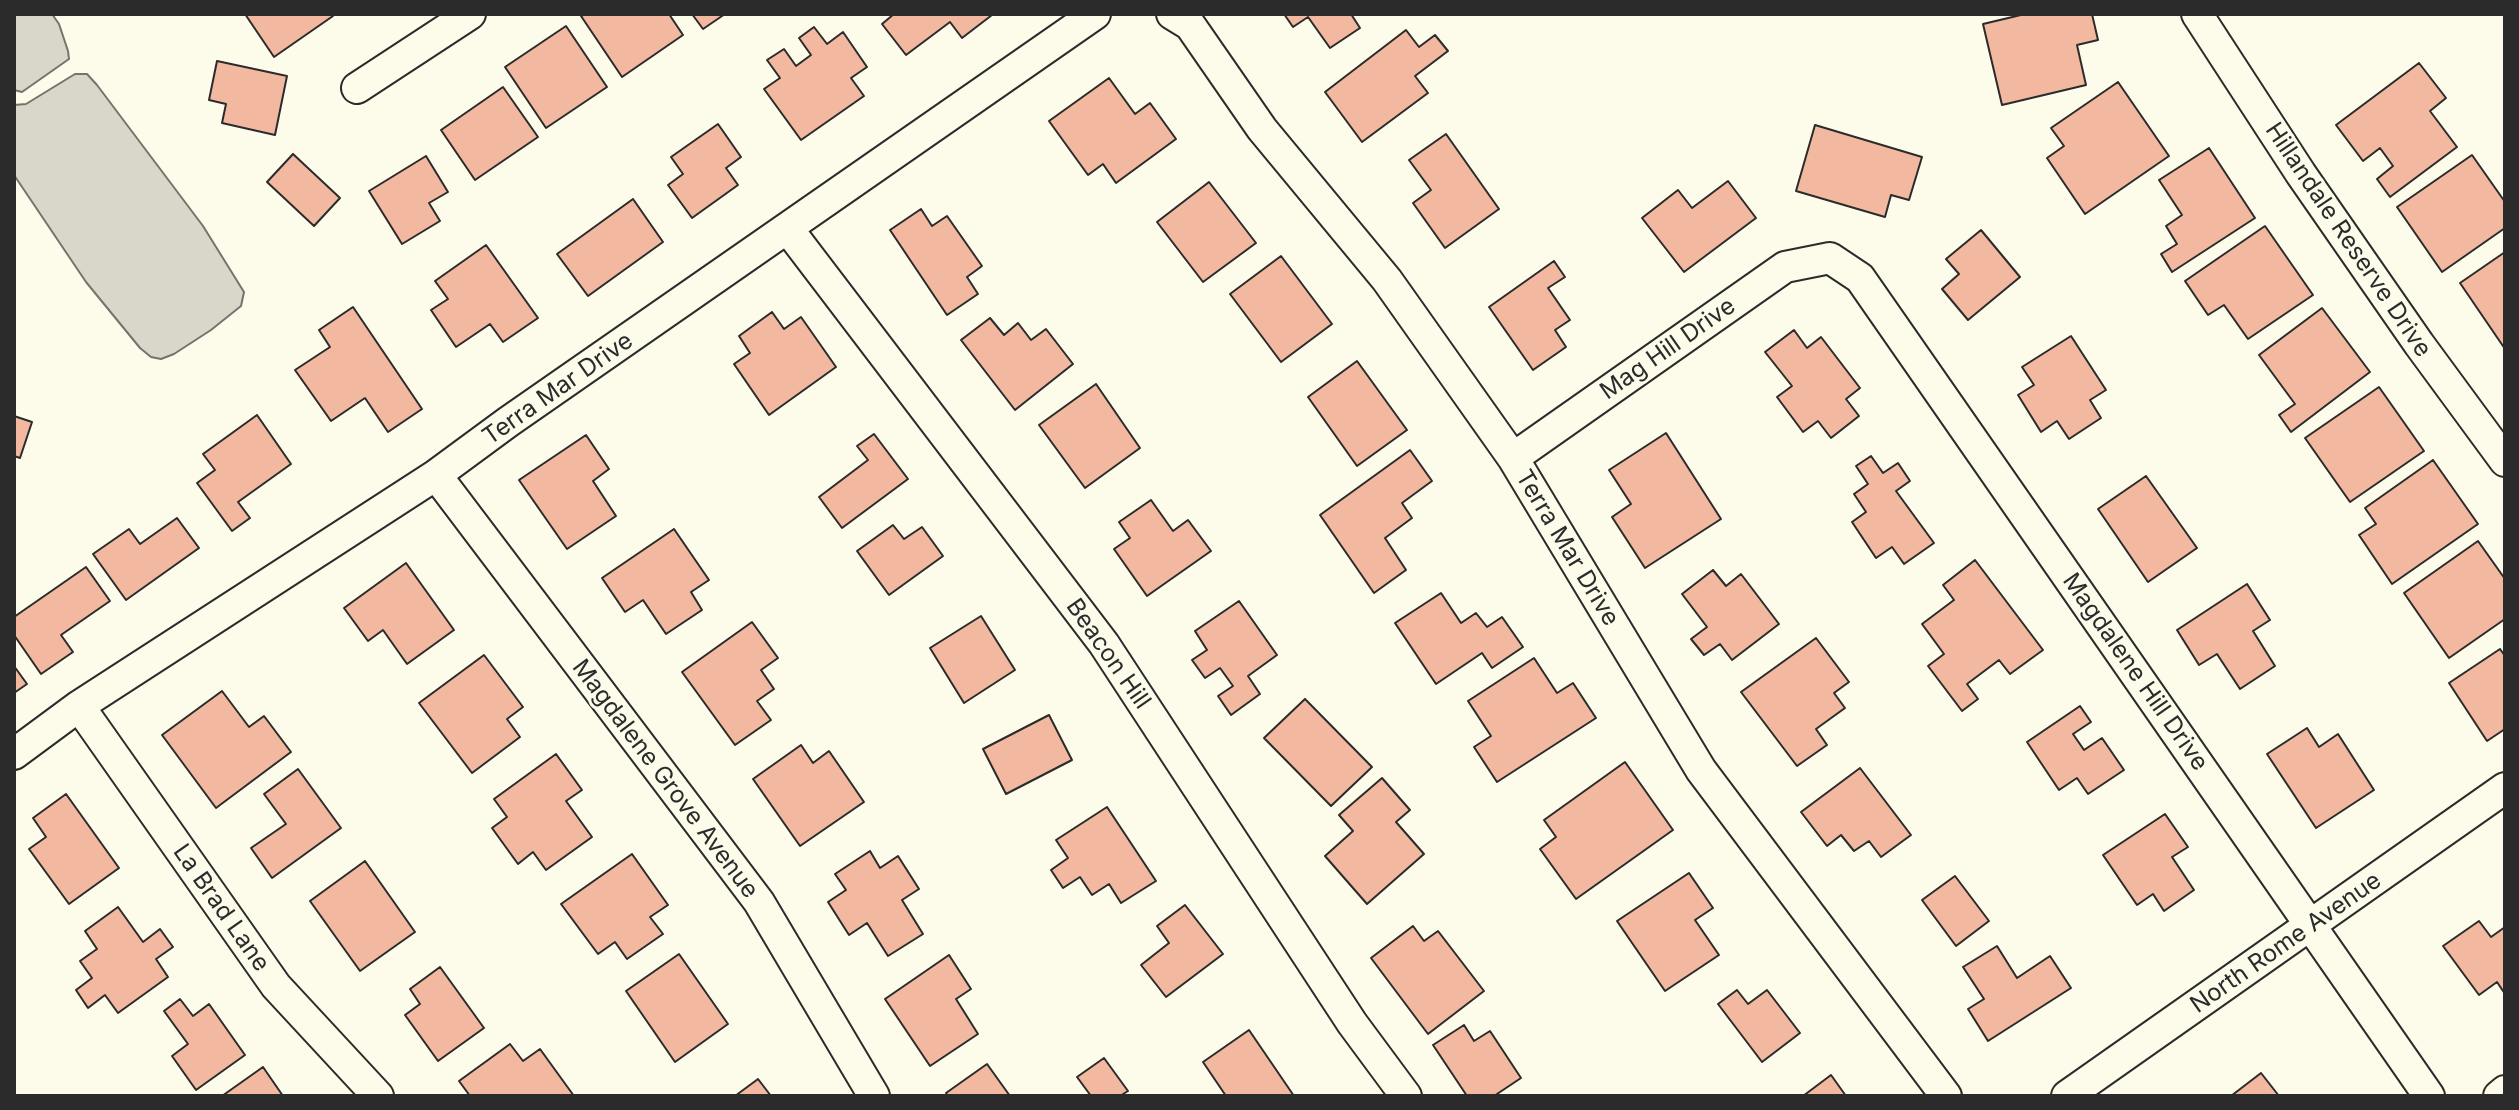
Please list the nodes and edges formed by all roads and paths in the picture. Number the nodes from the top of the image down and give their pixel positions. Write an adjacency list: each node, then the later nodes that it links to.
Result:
1 (470, 14): 5 (street)
2 (1095, 14): 6 (street, Terra Mar Drive)
3 (1172, 14): 8 (street, Terra Mar Drive)
4 (2197, 14): 9 (street, Hillandale Reserve Drive)
5 (357, 88)
6 (788, 229): 10 (street, Terra Mar Drive); 18 (street, Beacon Hill)
7 (1830, 258): 8 (street, Mag Hill Drive); 14 (street, Magdalene Hill Drive)
8 (1513, 458): 19 (street, Terra Mar Drive)
9 (2505, 461)
10 (436, 475): 11 (street, Terra Mar Drive); 17 (street, Magdalene Grove Avenue)
11 (79, 706): 12 (street, Terra Mar Drive); 16 (street, La Brad Lane)
12 (14, 754)
13 (2505, 788): 14 (street, North Rome Avenue)
14 (2312, 926): 20 (street, North Rome Avenue); 21 (street, Magdalene Hill Drive)
15 (2505, 1091): 22 (street)
16 (378, 1096)
17 (874, 1096)
18 (1406, 1096)
19 (1946, 1096)
20 (2067, 1096)
21 (2429, 1096)
22 (2499, 1096)

